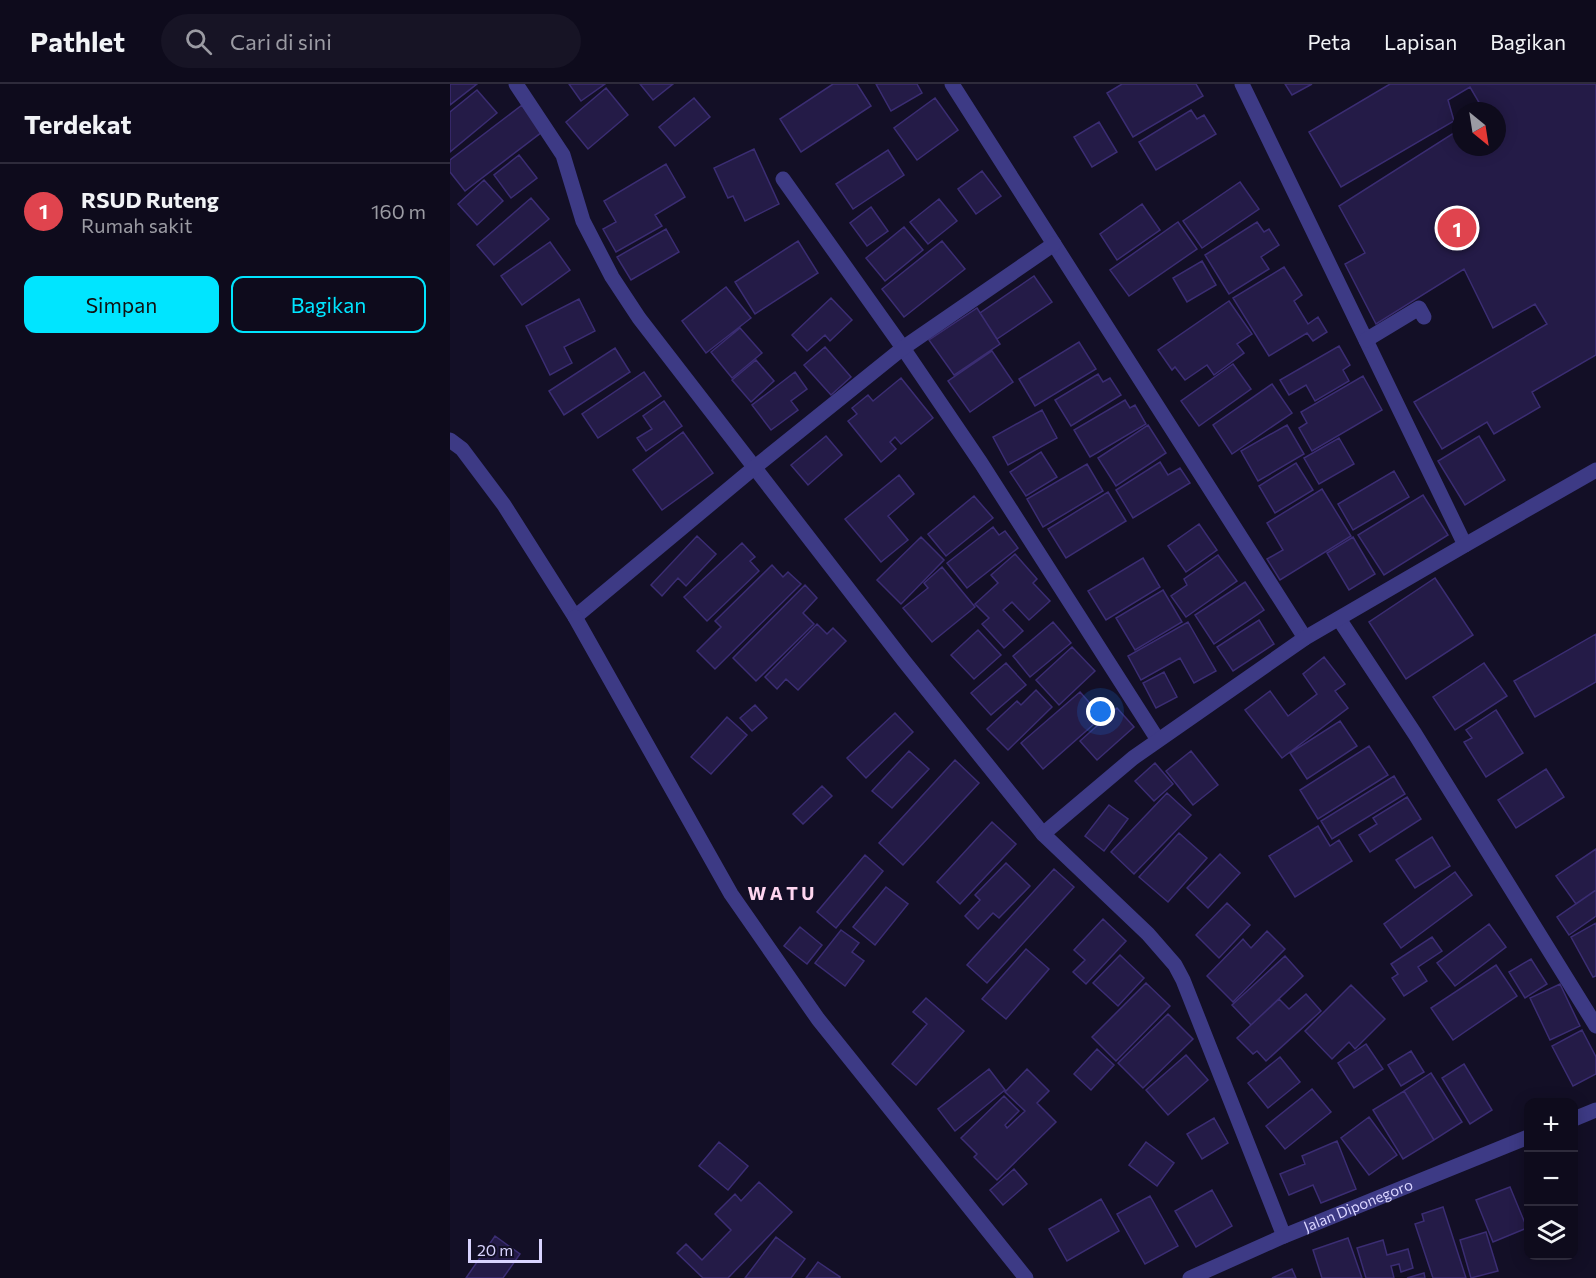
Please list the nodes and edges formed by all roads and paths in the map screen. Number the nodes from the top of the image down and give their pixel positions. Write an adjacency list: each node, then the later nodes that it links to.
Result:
1 (516, 84): 10 (street)
2 (952, 84): 5 (street)
3 (1242, 84): 7 (street)
4 (783, 179): 8 (street)
5 (1054, 244): 8 (street); 15 (street)
6 (1424, 317): 7 (street)
7 (1366, 340): 12 (street)
8 (903, 348): 10 (street); 16 (street)
9 (450, 440): 13 (street)
10 (755, 467): 13 (street); 17 (street)
11 (1596, 470): 12 (street)
12 (1465, 544): 14 (street)
13 (575, 617): 23 (street)
14 (1339, 620): 15 (street); 18 (street)
15 (1305, 638): 16 (street)
16 (1158, 740): 17 (street)
17 (1043, 834): 22 (street)
18 (1596, 1026)
19 (1596, 1110): 20 (street)
20 (1578, 1117)
21 (1524, 1139): 22 (street, Jalan Diponegoro)
22 (1284, 1236): 24 (street, Jalan Diponegoro)
23 (1026, 1278)
24 (1190, 1278)

